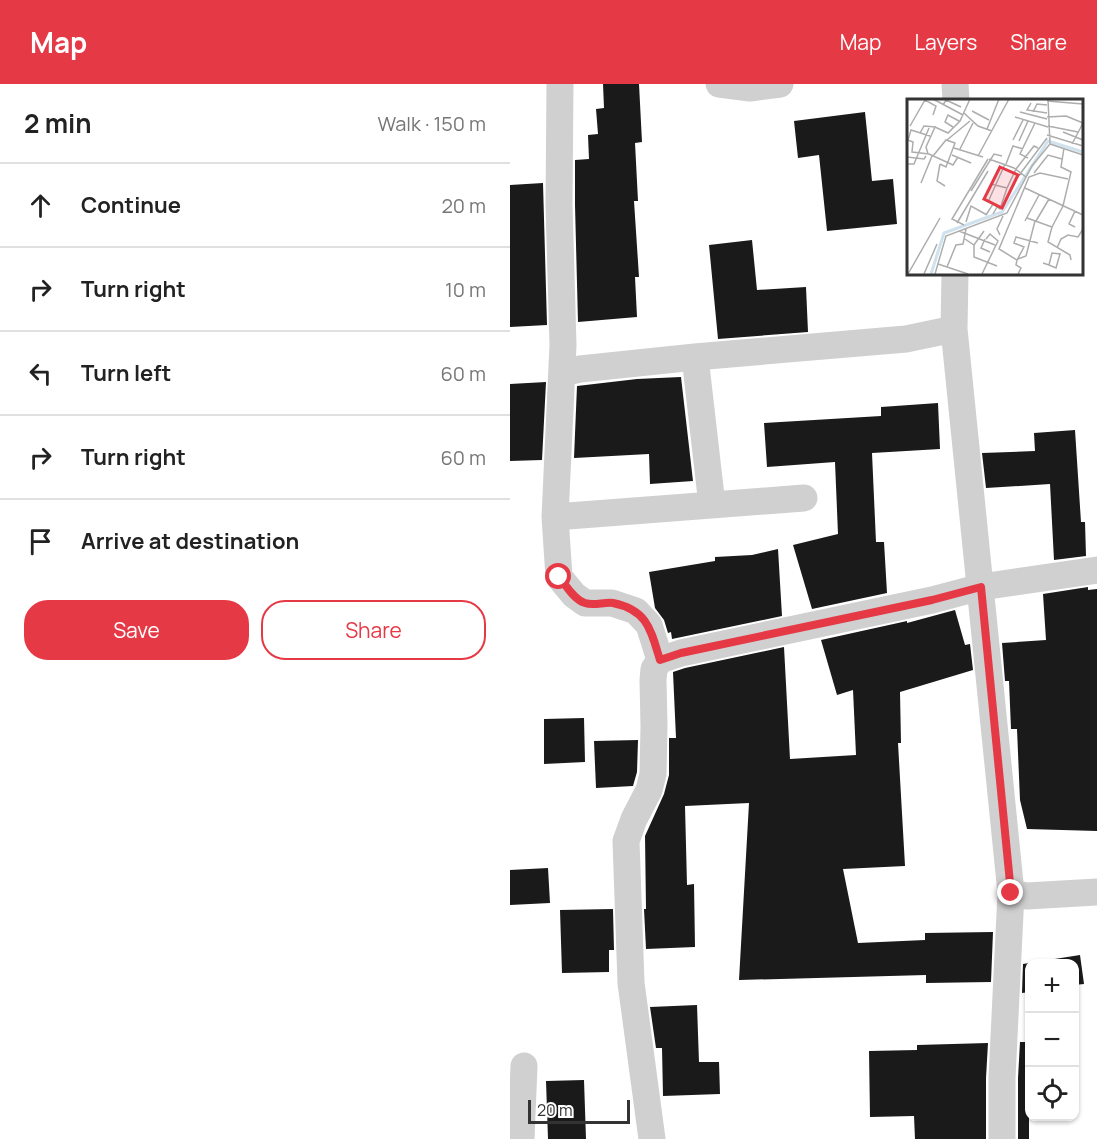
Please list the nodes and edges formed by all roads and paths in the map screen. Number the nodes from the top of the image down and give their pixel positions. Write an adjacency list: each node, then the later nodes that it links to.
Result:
1 (560, 84): 7 (street)
2 (719, 84): 3 (street)
3 (780, 84)
4 (955, 274): 5 (street)
5 (954, 329): 6 (street); 12 (street)
6 (695, 357): 7 (street); 9 (street)
7 (562, 373): 10 (street)
8 (804, 498): 9 (street)
9 (712, 505): 10 (street)
10 (555, 517): 13 (street)
11 (1097, 570): 12 (street)
12 (981, 587): 13 (street); 15 (street)
13 (660, 660): 18 (street)
14 (1097, 892): 15 (street)
15 (1011, 893): 19 (street)
16 (524, 1066): 17 (street)
17 (521, 1139)
18 (652, 1139)
19 (1002, 1139)

